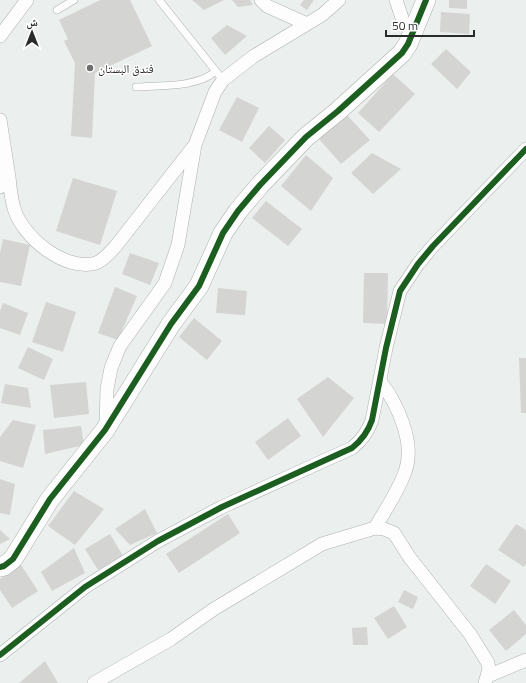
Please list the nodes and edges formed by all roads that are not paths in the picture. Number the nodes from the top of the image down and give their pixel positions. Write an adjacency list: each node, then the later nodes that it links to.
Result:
1 (27, 0): 11 (street)
2 (74, 0): 8 (lane)
3 (158, 0): 12 (lane)
4 (261, 0): 9 (street)
5 (339, 0): 9 (street)
6 (396, 0): 10 (street)
7 (426, 0): 10 (street)
8 (57, 10)
9 (307, 24): 12 (street)
10 (414, 33): 20 (street)
11 (0, 36)
12 (219, 76): 13 (lane); 16 (street)
13 (136, 87)
14 (0, 120): 15 (street)
15 (3, 138): 16 (street); 18 (street)
16 (195, 145): 20 (street)
17 (526, 149): 19 (street)
18 (0, 187)
19 (380, 380): 21 (street); 23 (street)
20 (106, 430): 22 (street)
21 (375, 528): 25 (street); 26 (street)
22 (0, 567)
23 (2, 649)
24 (526, 660): 25 (street)
25 (486, 680)
26 (94, 683)

